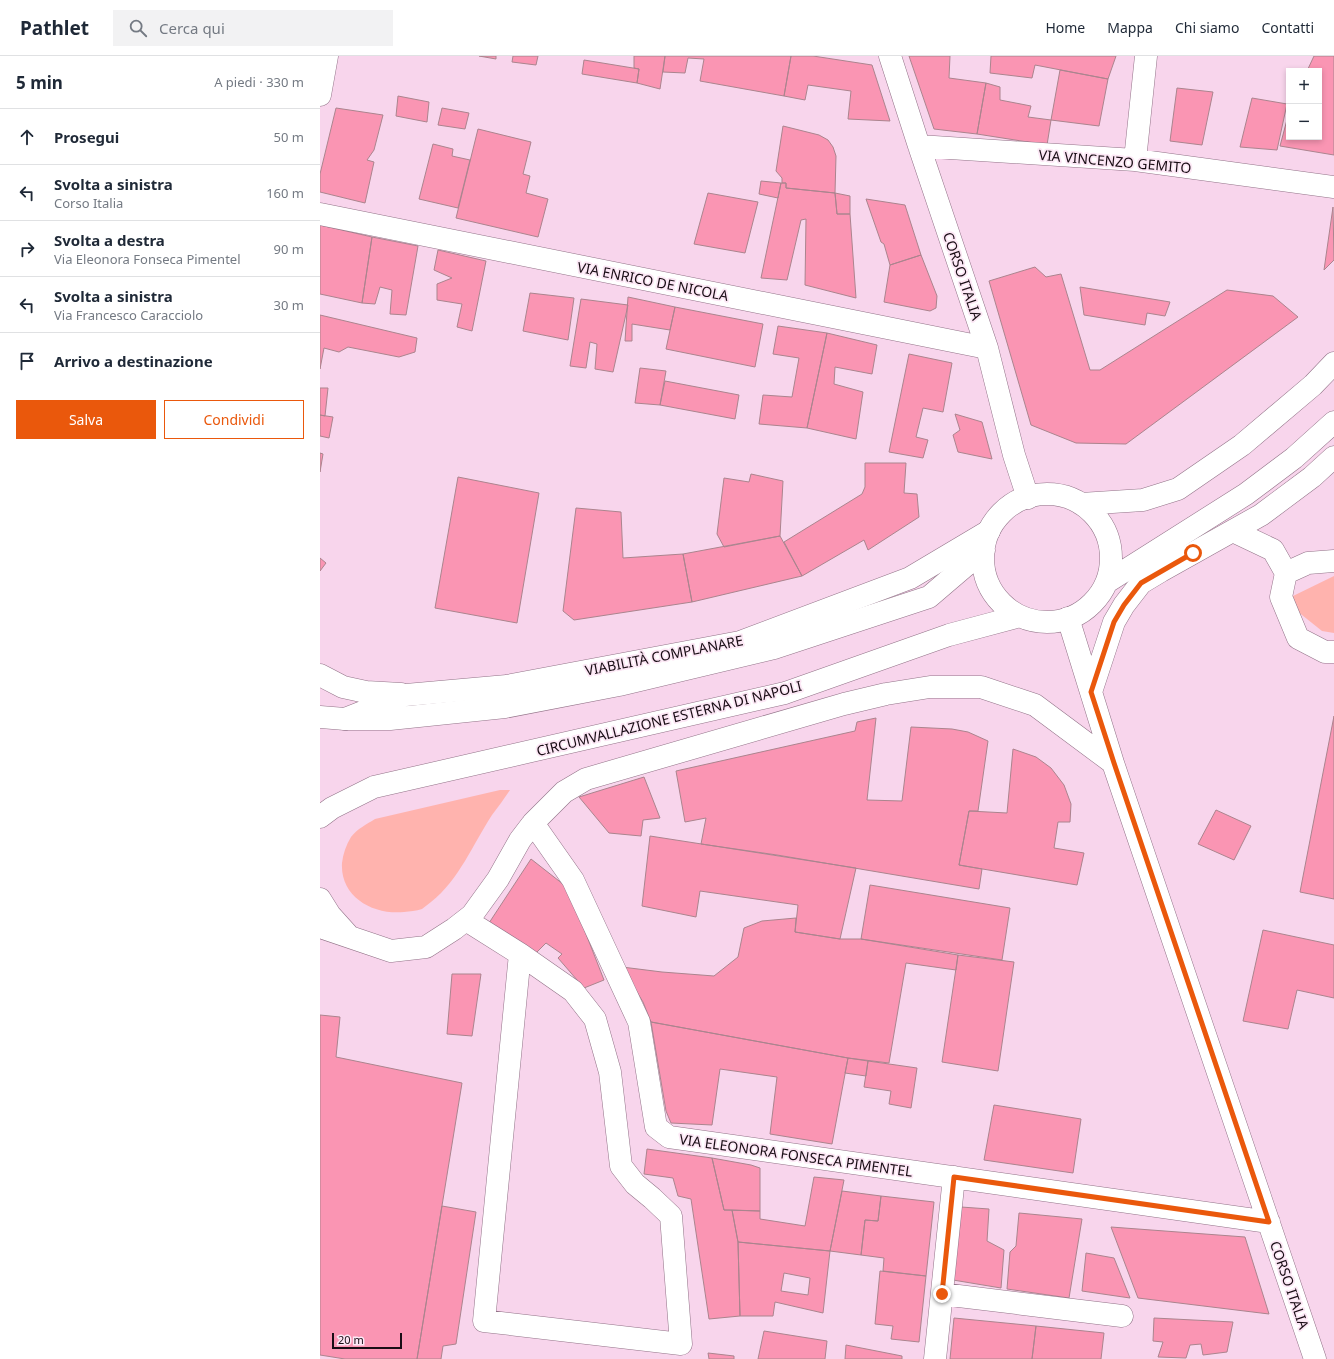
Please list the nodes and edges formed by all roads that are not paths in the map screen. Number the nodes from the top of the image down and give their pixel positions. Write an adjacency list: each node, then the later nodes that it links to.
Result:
1 (327, 56): 4 (main road)
2 (890, 56): 5 (main road, CORSO ITALIA)
3 (1146, 56): 6 (main road)
4 (320, 95)
5 (919, 146): 6 (main road, VIA VINCENZO GEMITO); 9 (main road, CORSO ITALIA)
6 (1135, 160): 7 (main road, VIA VINCENZO GEMITO)
7 (1334, 187)
8 (320, 214): 9 (main road, VIA ENRICO DE NICOLA)
9 (987, 348): 13 (main road, CORSO ITALIA)
10 (1334, 363): 14 (main road)
11 (1334, 422): 19 (main road)
12 (1334, 457): 15 (main road)
13 (1028, 498): 14 (main road); 16 (main road)
14 (1081, 504): 19 (main road)
15 (1233, 531): 18 (main road); 24 (main road)
16 (987, 540): 20 (main road); 25 (main road, VIABILITÀ COMPLANARE); 26 (main road)
17 (1334, 561): 18 (main road)
18 (1286, 572): 22 (main road)
19 (1107, 582): 21 (main road)
20 (1020, 616): 21 (main road); 30 (main road, CIRCUMVALLAZIONE ESTERNA DI NAPOLI)
21 (1068, 618): 24 (main road, CORSO ITALIA)
22 (1334, 652)
23 (320, 675): 25 (main road)
24 (1091, 692): 29 (main road, CORSO ITALIA)
25 (406, 695): 26 (main road); 28 (main road, VIABILITÀ COMPLANARE)
26 (453, 712): 28 (main road)
27 (320, 717): 28 (main road)
28 (346, 719)
29 (1114, 763): 31 (main road); 38 (main road, CORSO ITALIA)
30 (320, 817)
31 (533, 823): 33 (main road); 37 (main road, VIA ELEONORA FONSECA PIMENTEL)
32 (320, 899): 35 (main road)
33 (466, 920): 35 (main road); 36 (main road)
34 (320, 926): 35 (main road)
35 (349, 936)
36 (520, 954): 36 (main road)
37 (954, 1177): 38 (main road, VIA ELEONORA FONSECA PIMENTEL); 39 (main road)
38 (1269, 1222): 42 (main road, CORSO ITALIA)
39 (942, 1294): 40 (main road); 41 (main road)
40 (1122, 1316)
41 (935, 1359)
42 (1315, 1359)

